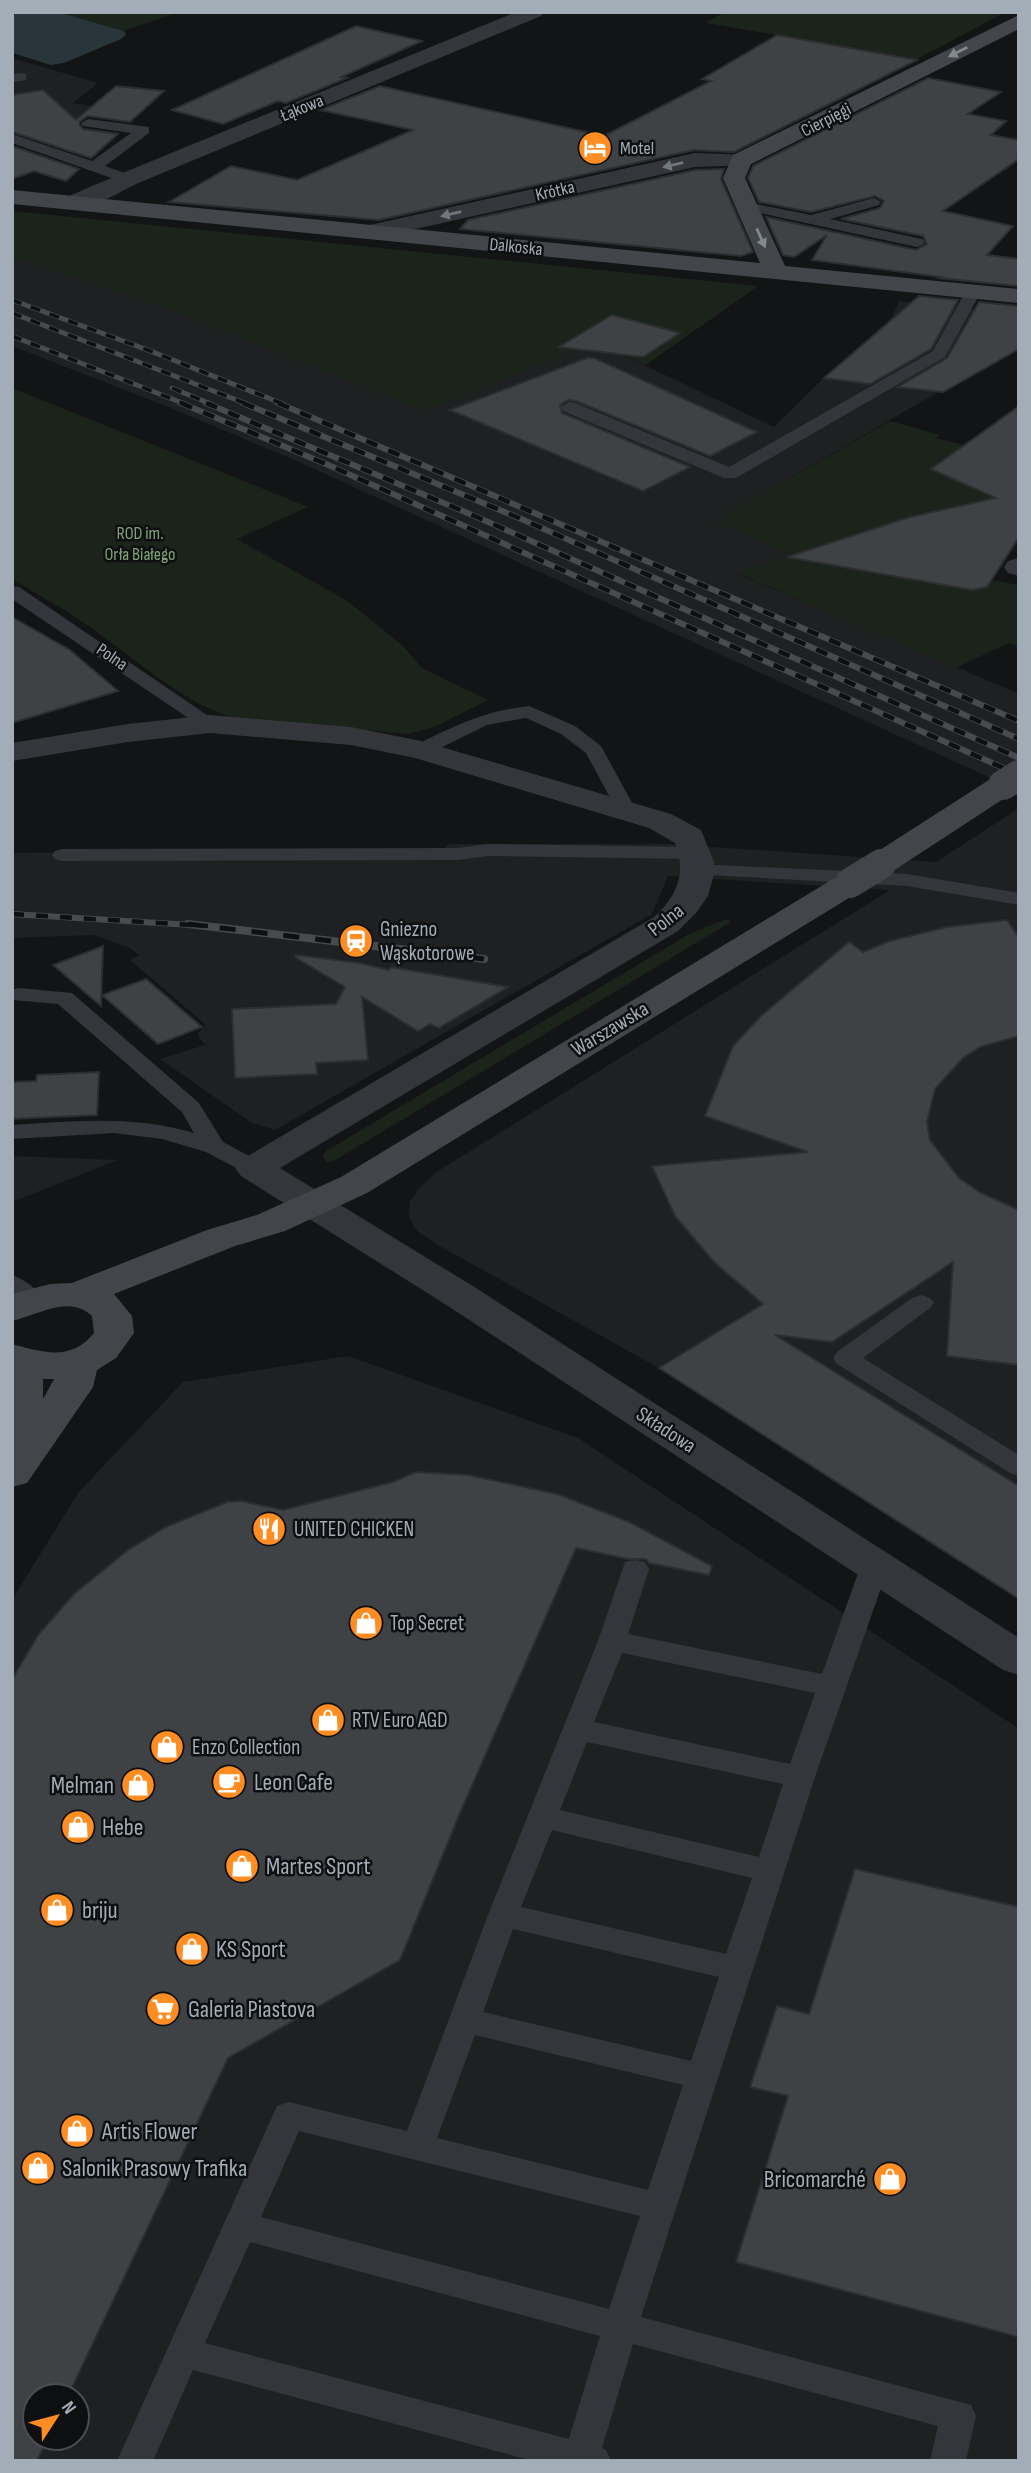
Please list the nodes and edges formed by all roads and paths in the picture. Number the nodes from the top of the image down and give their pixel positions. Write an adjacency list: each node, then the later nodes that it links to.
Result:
1 (534, 12): 7 (street, Łąkowa)
2 (1019, 21): 5 (street, Cierpięgi, one-way to 5)
3 (88, 123): 6 (lane)
4 (12, 138): 6 (lane)
5 (741, 160): 11 (street); 13 (street, Krótka, one-way to 13)
6 (94, 167): 7 (lane)
7 (128, 179): 10 (street, Łąkowa)
8 (12, 197): 10 (street, Dalkoska)
9 (874, 202): 12 (lane)
10 (70, 203): 13 (street, Dalkoska)
11 (746, 206): 12 (lane); 15 (street, one-way to 15)
12 (812, 220): 14 (lane)
13 (370, 232): 15 (street, Dalkoska)
14 (917, 242)
15 (776, 272): 16 (street, Dalkoska)
16 (973, 292): 17 (street, Dalkoska); 18 (lane)
17 (1019, 296)
18 (569, 407)
19 (12, 592): 20 (lane, Polna)
20 (211, 724): 21 (street, Polna); 22 (street, Polna)
21 (427, 741): 24 (street, Polna); 24 (lane)
22 (12, 752)
23 (1011, 780): 32 (street, Warszawska, bridge)
24 (628, 812): 26 (street, Polna)
25 (62, 855): 26 (lane)
26 (697, 862): 27 (lane); 31 (street, Polna)
27 (1016, 902)
28 (18, 995): 30 (lane)
29 (12, 1132): 30 (lane)
30 (214, 1147): 31 (lane)
31 (254, 1168): 32 (street)
32 (311, 1206): 33 (street, Warszawska); 43 (street, Składowa)
33 (186, 1253): 34 (street, Warszawska); 37 (street, Warszawska)
34 (76, 1295): 35 (street); 37 (street)
35 (19, 1297)
36 (921, 1303): 42 (lane)
37 (112, 1315): 39 (street)
38 (15, 1361): 39 (street); 40 (street)
39 (78, 1362): 41 (street)
40 (18, 1416): 41 (street)
41 (16, 1466)
42 (1019, 1467)
43 (875, 1565): 46 (street, Składowa); 47 (lane)
44 (635, 1569): 45 (lane)
45 (612, 1641): 47 (lane); 48 (lane)
46 (1019, 1659)
47 (831, 1686): 49 (lane)
48 (577, 1729): 49 (lane); 50 (lane)
49 (800, 1777): 51 (lane)
50 (543, 1817): 51 (lane); 52 (lane)
51 (771, 1871): 53 (lane)
52 (503, 1915): 53 (lane); 54 (lane)
53 (738, 1969): 55 (lane)
54 (464, 2020): 55 (lane); 56 (lane)
55 (703, 2077): 57 (lane)
56 (417, 2147): 57 (lane); 58 (lane)
57 (660, 2207): 59 (lane)
58 (239, 2225): 59 (lane); 60 (lane)
59 (621, 2325): 61 (lane); 63 (lane)
60 (183, 2352): 61 (lane); 62 (lane)
61 (585, 2460)
62 (135, 2461)
63 (948, 2461)

